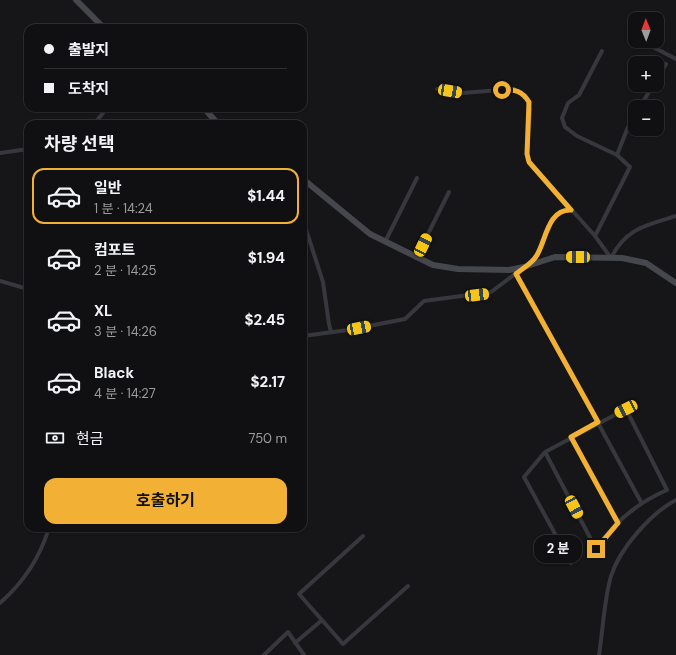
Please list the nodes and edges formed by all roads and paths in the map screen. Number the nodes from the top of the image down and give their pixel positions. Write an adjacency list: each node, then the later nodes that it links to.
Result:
1 (76, 0): 2 (main road)
2 (100, 24)
3 (655, 48): 5 (street)
4 (602, 51): 16 (street)
5 (676, 59)
6 (666, 64): 7 (street)
7 (664, 67)
8 (437, 89): 20 (street)
9 (104, 112): 11 (street)
10 (208, 112): 12 (main road)
11 (97, 120)
12 (214, 120)
13 (628, 127): 16 (street)
14 (24, 150): 15 (street)
15 (0, 153)
16 (617, 156): 23 (street)
17 (417, 178): 24 (street)
18 (307, 182): 24 (main road)
19 (449, 192): 25 (street)
20 (571, 210): 23 (street); 27 (street)
21 (676, 216): 26 (street)
22 (307, 232): 32 (street)
23 (595, 236): 26 (street)
24 (385, 242): 25 (main road)
25 (416, 258): 27 (main road)
26 (611, 258): 27 (main road); 30 (main road)
27 (527, 266): 28 (street)
28 (516, 274): 32 (street); 34 (street)
29 (0, 281): 31 (street)
30 (676, 283)
31 (24, 288)
32 (331, 332): 33 (street)
33 (307, 335)
34 (598, 422): 35 (street); 38 (street); 38 (street)
35 (571, 437): 36 (street); 39 (street)
36 (545, 452): 39 (street); 42 (street)
37 (676, 500): 49 (street)
38 (641, 502): 39 (street)
39 (618, 523)
40 (48, 532): 44 (street)
41 (363, 536): 45 (street)
42 (571, 563)
43 (408, 586): 45 (street)
44 (0, 603)
45 (322, 620): 46 (street)
46 (295, 643): 47 (street); 48 (street)
47 (264, 655)
48 (304, 655)
49 (599, 655)

